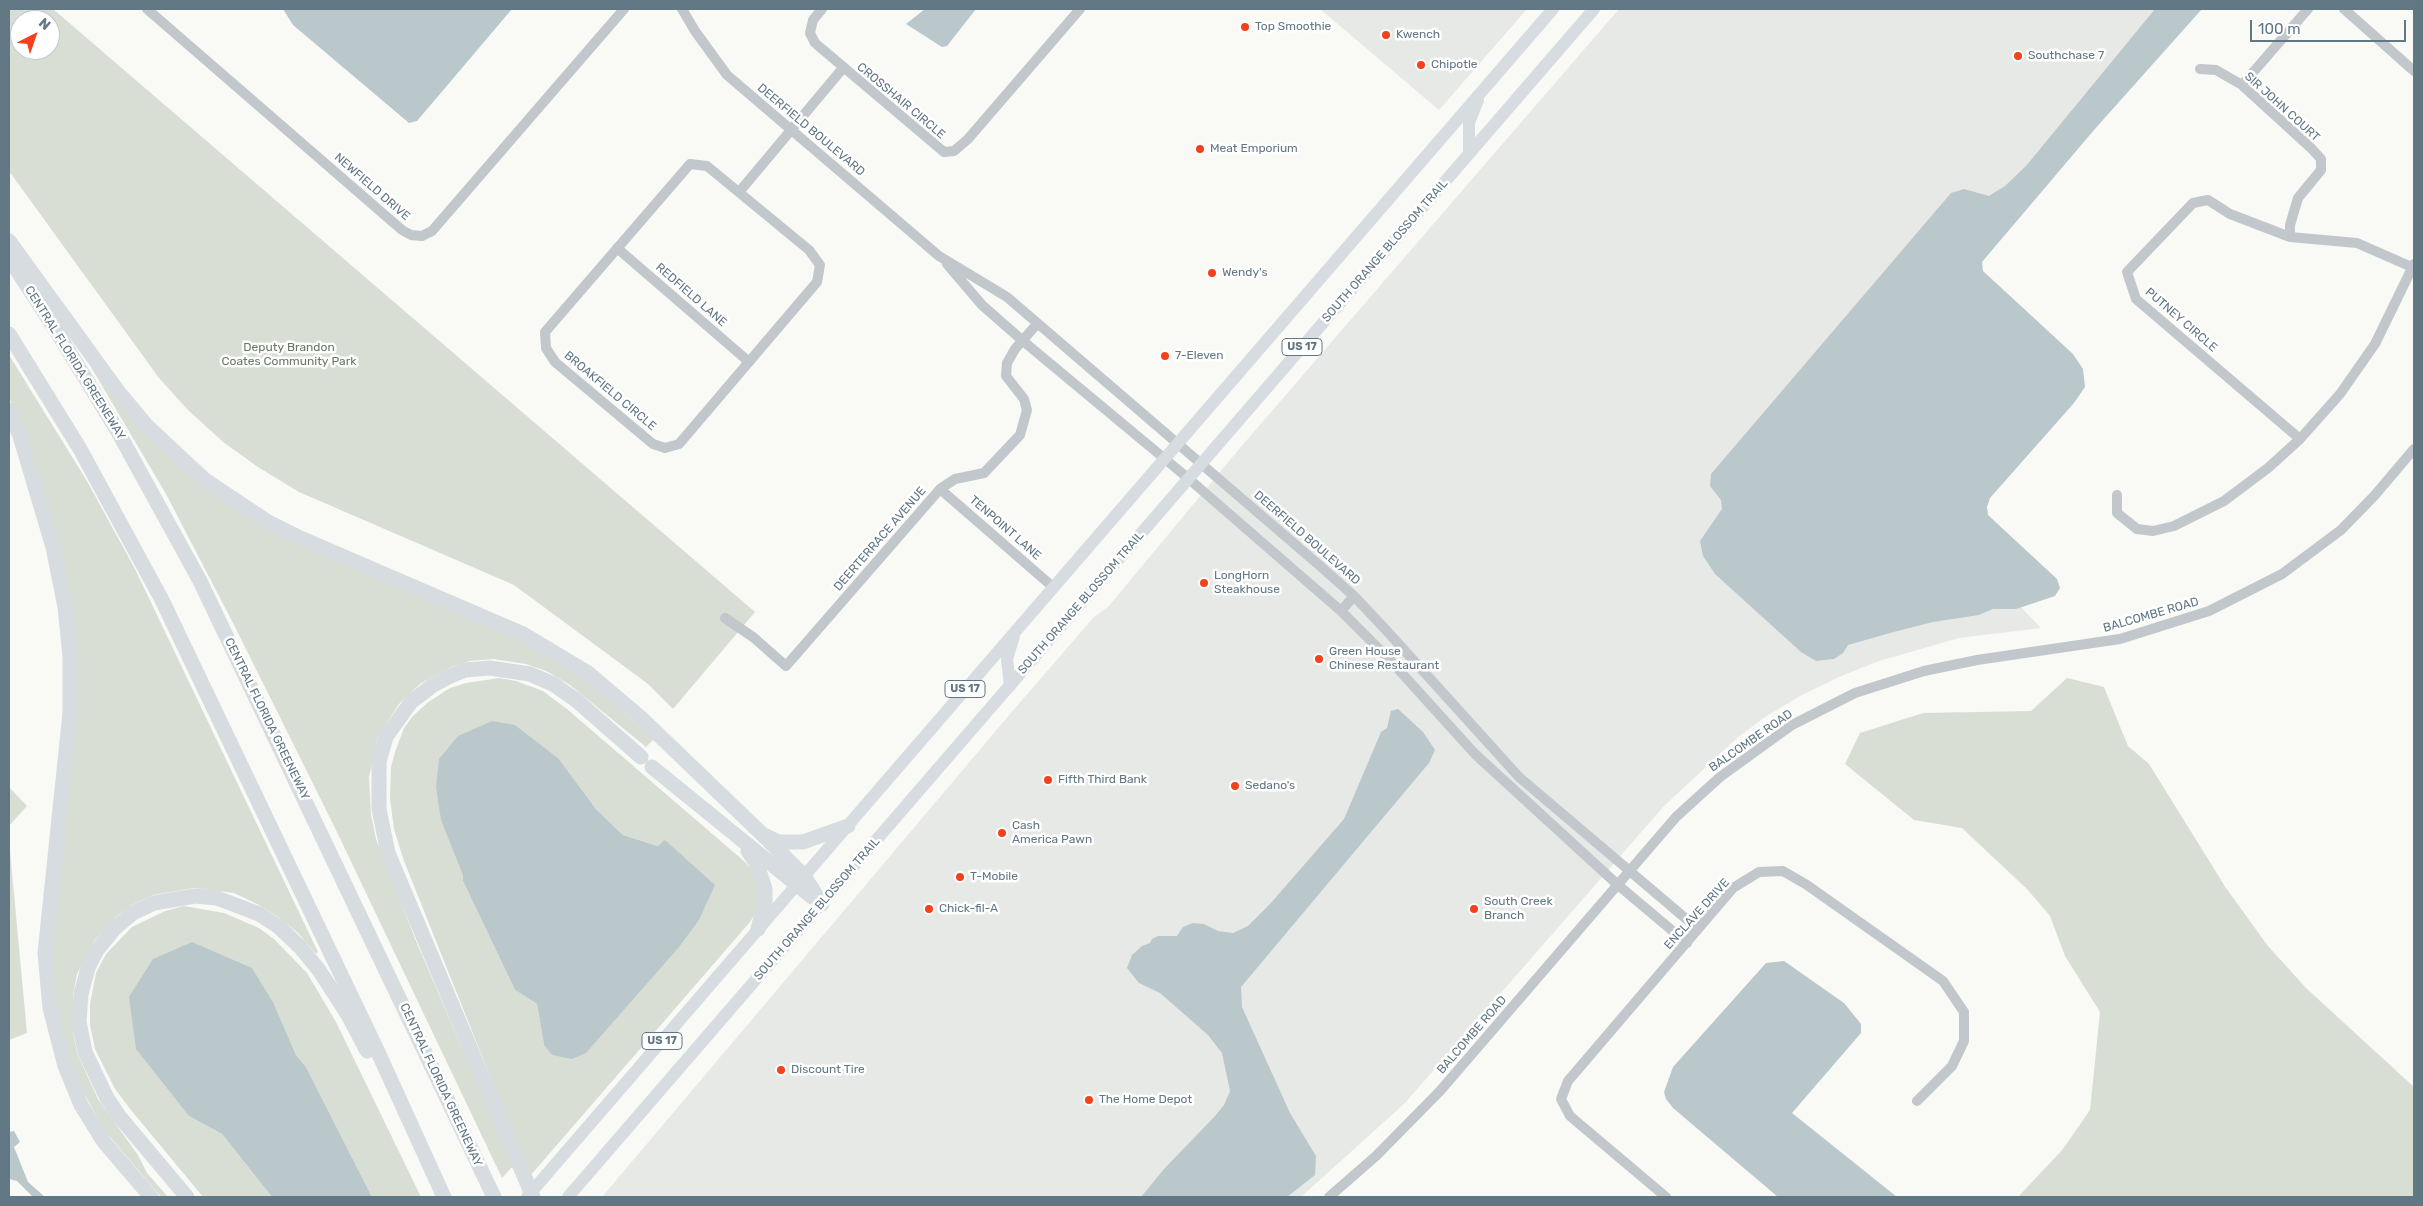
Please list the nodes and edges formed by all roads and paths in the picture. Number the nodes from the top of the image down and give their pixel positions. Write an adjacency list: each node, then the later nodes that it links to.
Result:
1 (624, 9): 9 (street, NEWFIELD DRIVE)
2 (682, 9): 15 (street, DEERFIELD BOULEVARD)
3 (822, 9): 10 (street)
4 (1080, 9): 10 (street, CROSSHAIR CIRCLE)
5 (1553, 9): 14 (main road, US 17)
6 (1594, 9): 16 (main road, SOUTH ORANGE BLOSSOM TRAIL / US 17)
7 (2308, 9): 13 (street)
8 (2344, 9): 12 (street)
9 (152, 10)
10 (843, 68): 15 (street, CROSSHAIR CIRCLE)
11 (2200, 69): 13 (street, SIR JOHN COURT)
12 (2414, 71)
13 (2242, 85): 18 (street, SIR JOHN COURT)
14 (1482, 91): 16 (main road); 30 (main road, US 17)
15 (791, 130): 17 (street); 21 (street, DEERFIELD BOULEVARD)
16 (1469, 154): 33 (main road, SOUTH ORANGE BLOSSOM TRAIL / US 17)
17 (740, 191): 20 (street, BROAKFIELD CIRCLE); 27 (street, BROAKFIELD CIRCLE)
18 (2290, 237): 23 (street, PUTNEY CIRCLE); 29 (street, PUTNEY CIRCLE)
19 (9, 241): 44 (highway)
20 (617, 248): 27 (street, REDFIELD LANE); 27 (street, BROAKFIELD CIRCLE)
21 (940, 256): 24 (street, DEERFIELD BOULEVARD); 26 (street, DEERFIELD BOULEVARD)
22 (9, 258): 54 (highway, CENTRAL FLORIDA GREENEWAY)
23 (2414, 266): 29 (street)
24 (1038, 324): 26 (street, DEERTERRACE AVENUE); 30 (street, DEERFIELD BOULEVARD)
25 (9, 334): 57 (highway)
26 (1023, 341): 32 (street, DEERFIELD BOULEVARD); 35 (street, DEERTERRACE AVENUE)
27 (748, 361)
28 (9, 410): 55 (highway)
29 (2300, 439): 36 (street)
30 (1177, 444): 32 (main road, US 17); 33 (street, DEERFIELD BOULEVARD)
31 (2414, 449): 46 (street, BALCOMBE ROAD)
32 (1164, 459): 34 (street, DEERFIELD BOULEVARD); 37 (main road, US 17)
33 (1202, 464): 34 (main road, SOUTH ORANGE BLOSSOM TRAIL / US 17); 38 (street, DEERFIELD BOULEVARD)
34 (1188, 479): 39 (street, DEERFIELD BOULEVARD); 42 (main road, SOUTH ORANGE BLOSSOM TRAIL / US 17)
35 (940, 488): 37 (street, TENPOINT LANE); 40 (street, DEERTERRACE AVENUE)
36 (2117, 494)
37 (1053, 587): 41 (main road, US 17)
38 (1354, 596): 39 (street); 46 (street, DEERFIELD BOULEVARD)
39 (1341, 611): 48 (street, DEERFIELD BOULEVARD)
40 (725, 618)
41 (1015, 632): 42 (main road); 43 (main road, US 17)
42 (1010, 686): 49 (main road, SOUTH ORANGE BLOSSOM TRAIL / US 17)
43 (848, 826): 44 (highway); 47 (main road, US 17)
44 (763, 835): 47 (highway)
45 (740, 839): 47 (highway); 50 (highway); 59 (highway)
46 (1630, 871): 48 (street, BALCOMBE ROAD); 51 (street, DEERFIELD BOULEVARD)
47 (800, 880): 49 (highway); 50 (main road, US 17)
48 (1618, 885): 52 (street, DEERFIELD BOULEVARD); 61 (street, BALCOMBE ROAD)
49 (822, 904): 60 (main road, SOUTH ORANGE BLOSSOM TRAIL / US 17)
50 (758, 929): 58 (main road, US 17)
51 (1698, 929): 52 (street, ENCLAVE DRIVE); 53 (street, ENCLAVE DRIVE)
52 (1687, 943): 62 (street, ENCLAVE DRIVE)
53 (1917, 1101)
54 (493, 1195)
55 (151, 1197)
56 (188, 1197): 57 (highway)
57 (443, 1197)
58 (527, 1197)
59 (533, 1197)
60 (568, 1197)
61 (1329, 1197)
62 (1666, 1197)

